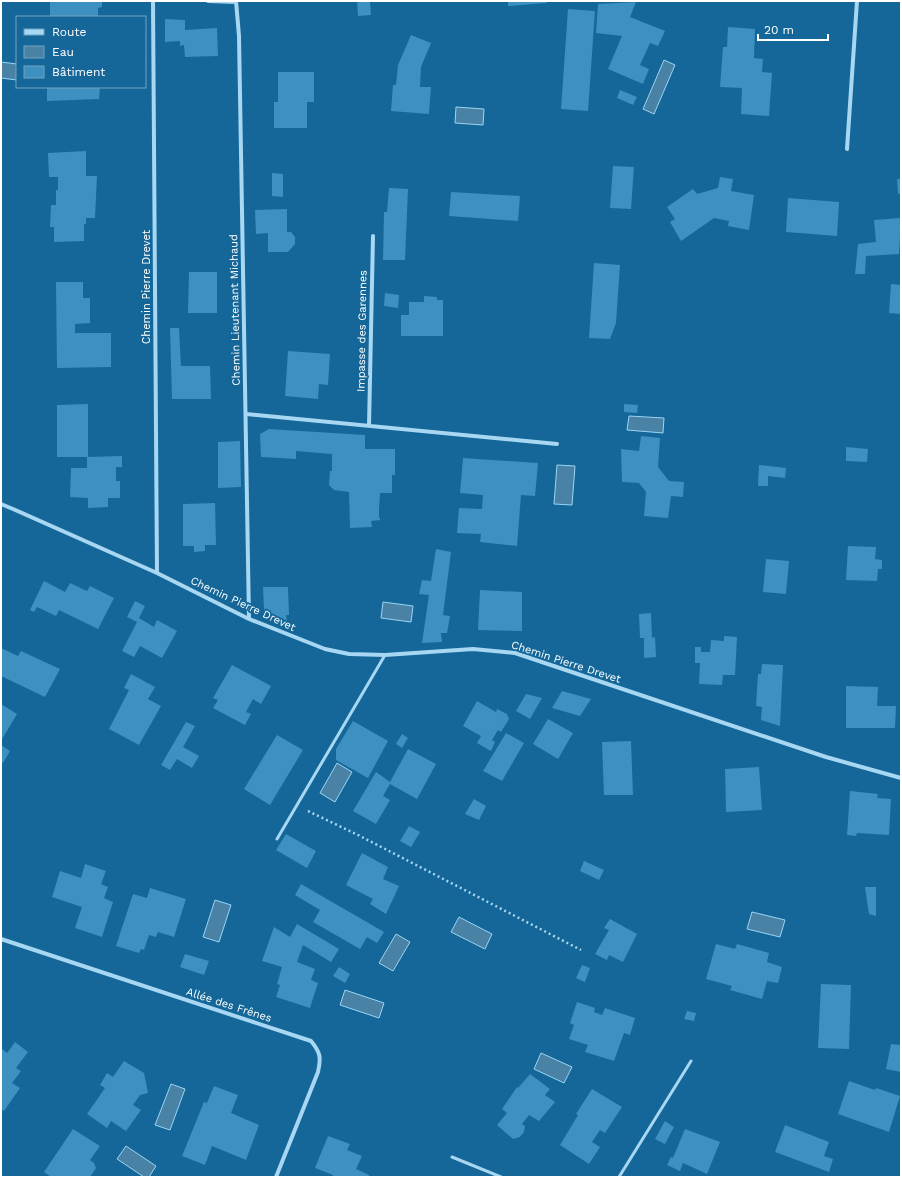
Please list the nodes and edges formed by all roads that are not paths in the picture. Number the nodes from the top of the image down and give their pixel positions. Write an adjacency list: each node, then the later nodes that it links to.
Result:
1 (152, 1): 11 (street, Chemin Pierre Drevet)
2 (208, 1): 3 (street)
3 (236, 1): 7 (street, Chemin Lieutenant Michaud)
4 (857, 1): 5 (street)
5 (847, 149)
6 (373, 236): 8 (street, Impasse des Garennes)
7 (246, 414): 8 (street); 12 (street, Chemin Lieutenant Michaud)
8 (369, 426): 9 (street)
9 (557, 444)
10 (1, 504): 11 (street, Chemin Pierre Drevet)
11 (157, 573): 12 (street, Chemin Pierre Drevet)
12 (250, 619): 13 (street, Chemin Pierre Drevet)
13 (385, 655): 15 (street, Chemin Pierre Drevet); 16 (lane)
14 (901, 774): 15 (street)
15 (901, 778)
16 (277, 839)
17 (1, 939): 20 (street, Allée des Frênes)
18 (691, 1061): 22 (lane)
19 (452, 1157): 21 (lane)
20 (276, 1177)
21 (501, 1177)
22 (619, 1177)

